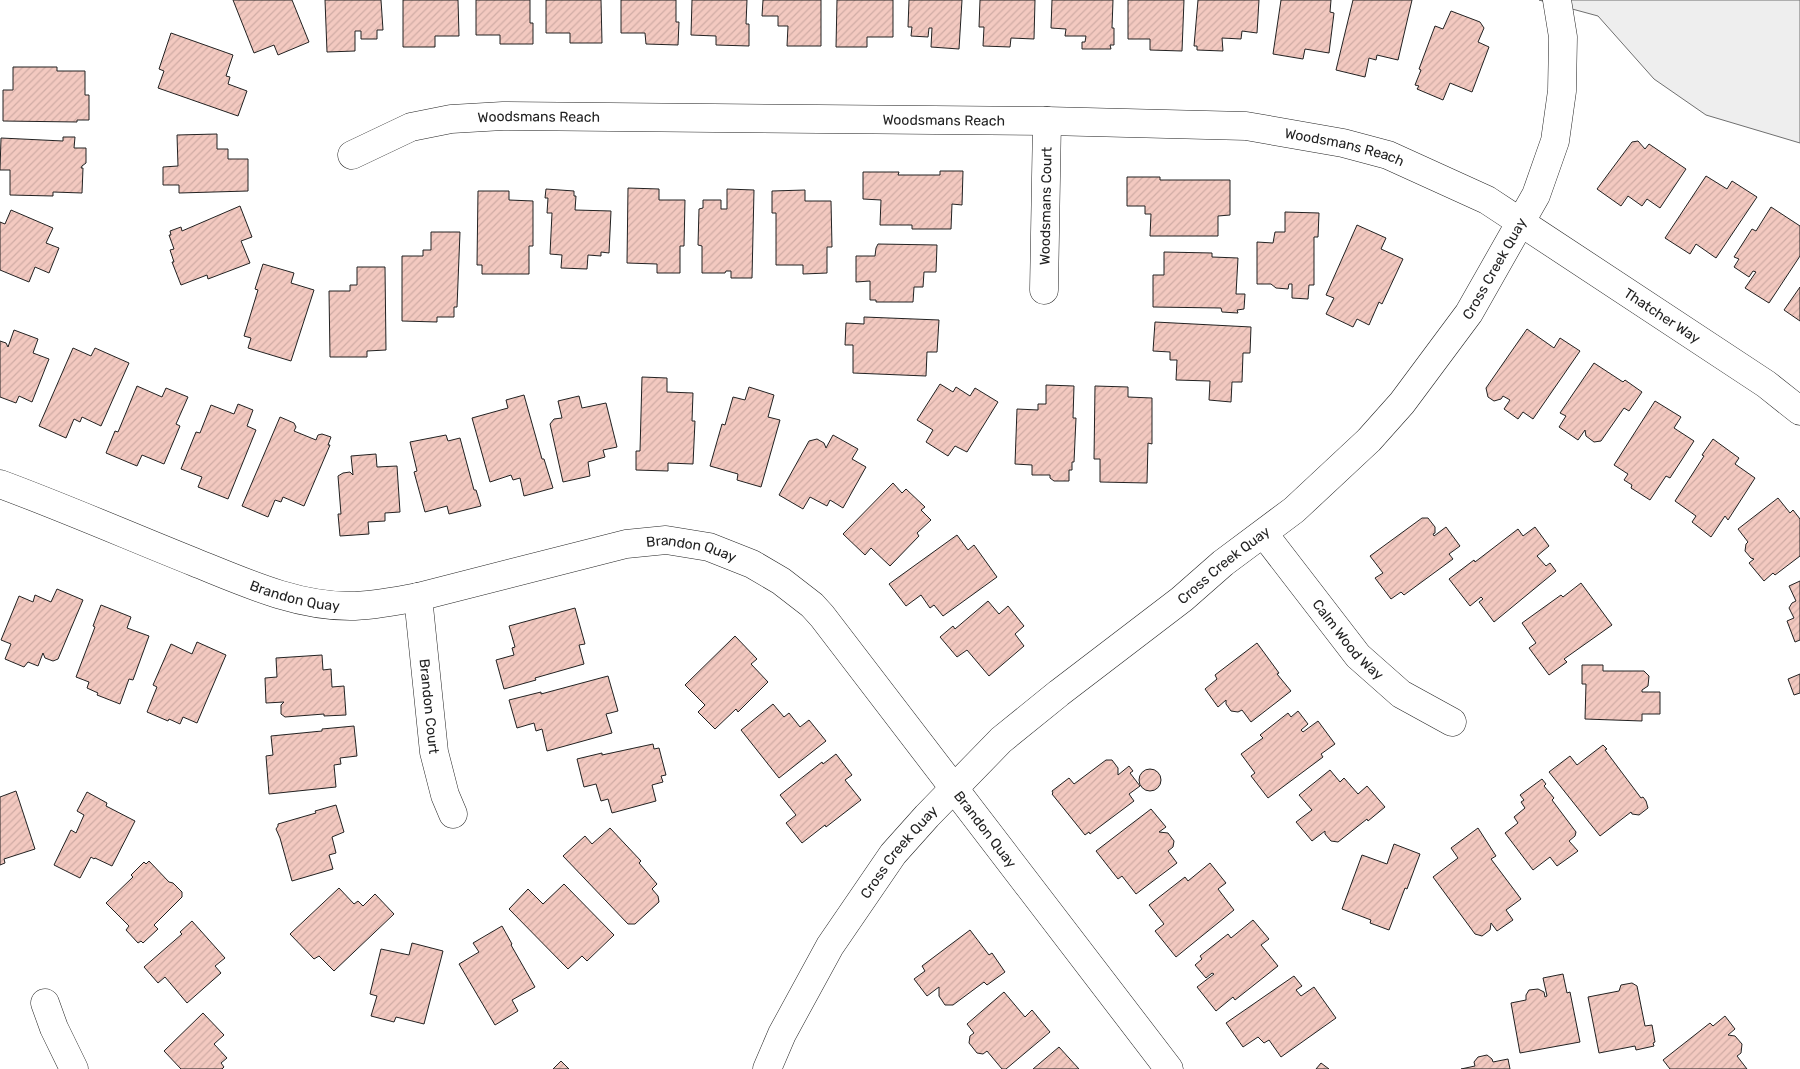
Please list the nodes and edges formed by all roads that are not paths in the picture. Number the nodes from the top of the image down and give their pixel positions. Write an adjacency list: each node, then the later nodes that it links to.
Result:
1 (1557, 0): 4 (street, Cross Creek Quay)
2 (1047, 122): 3 (street, Woodsmans Reach); 4 (street, Woodsmans Reach); 5 (street, Woodsmans Court)
3 (352, 155)
4 (1521, 224): 6 (street, Thatcher Way); 8 (street, Cross Creek Quay)
5 (1044, 290)
6 (1800, 410)
7 (0, 484): 9 (street, Brandon Quay)
8 (1264, 534): 10 (street, Calm Wood Way); 11 (street, Cross Creek Quay)
9 (418, 597): 11 (street, Brandon Quay); 12 (street, Brandon Court)
10 (1452, 722)
11 (954, 789): 15 (street, Cross Creek Quay); 16 (street, Brandon Quay)
12 (453, 814)
13 (46, 1003): 14 (street)
14 (74, 1069)
15 (767, 1069)
16 (1169, 1069)

